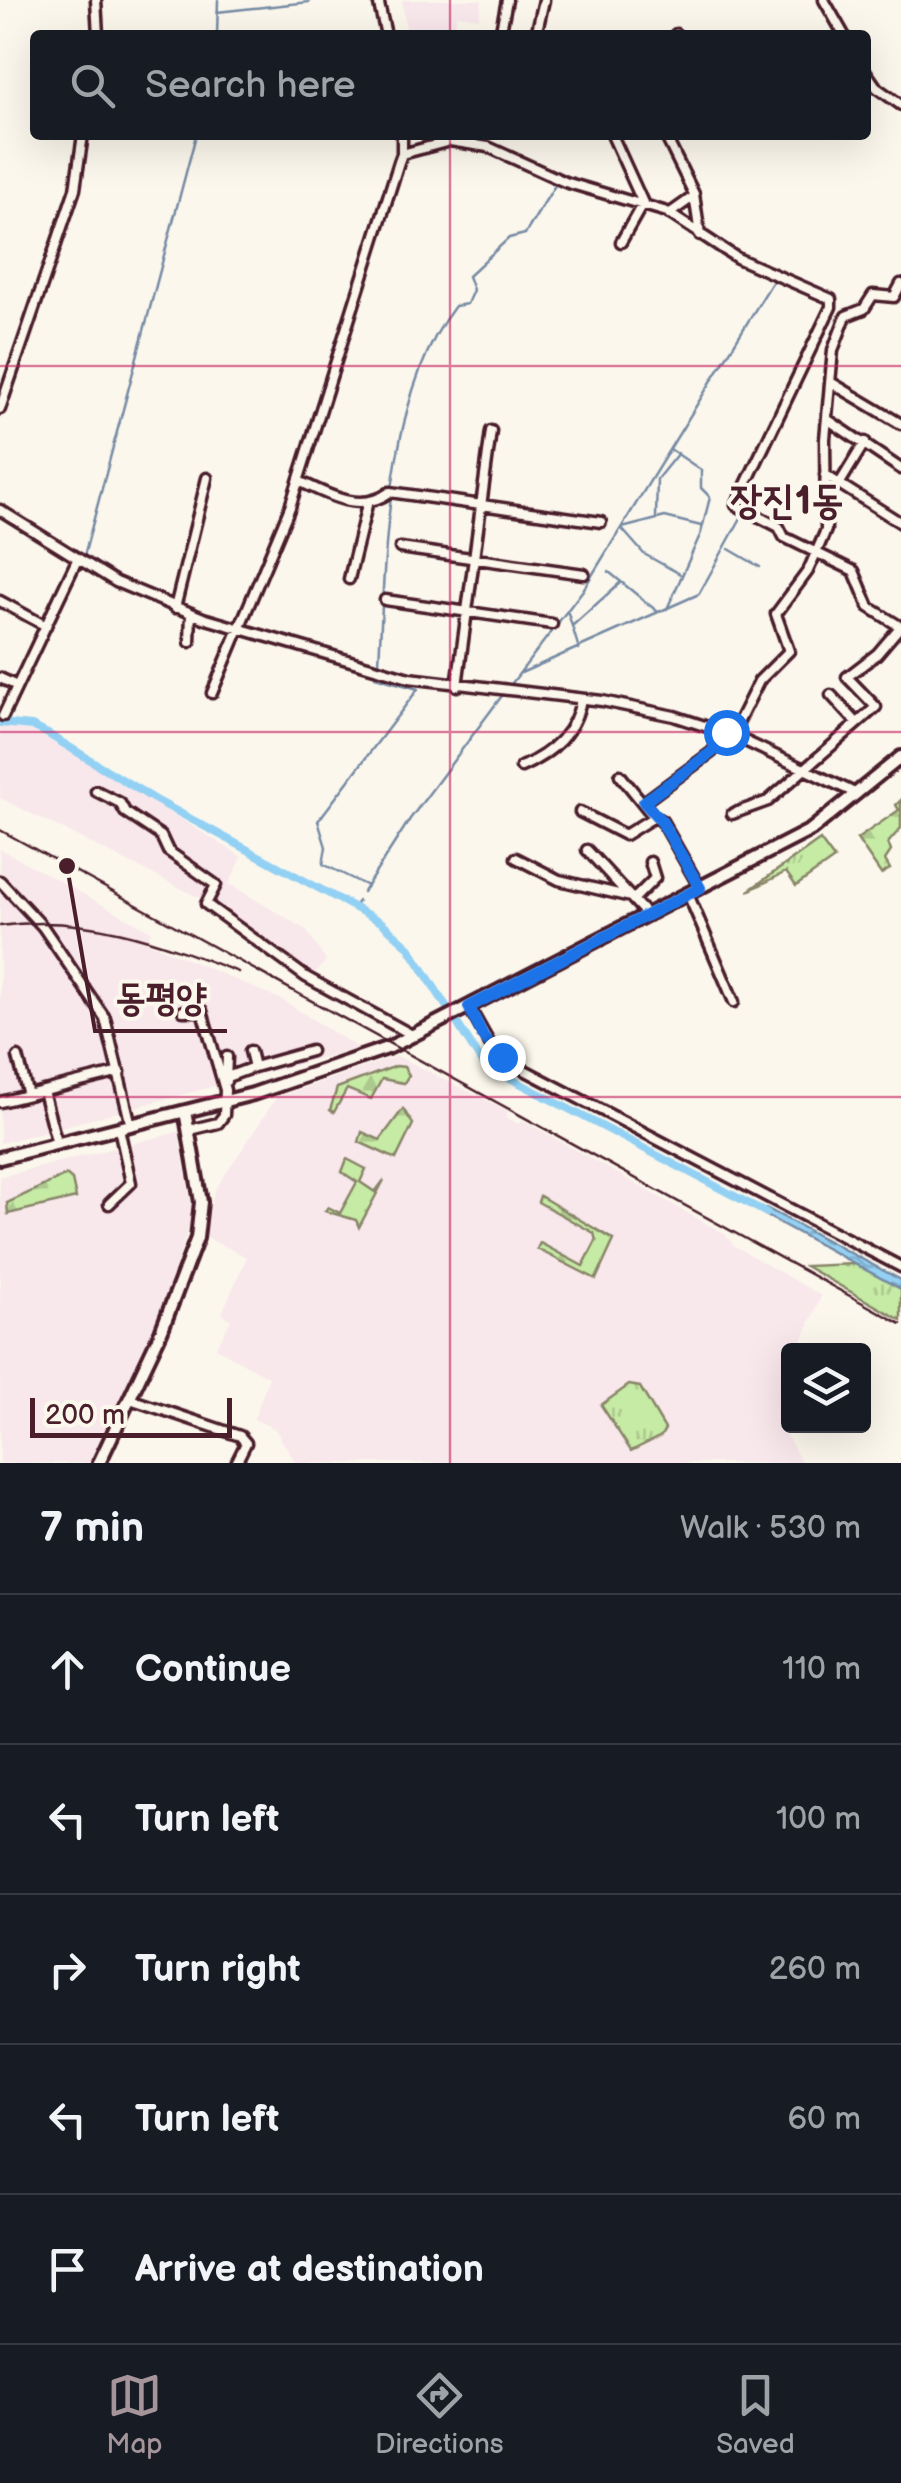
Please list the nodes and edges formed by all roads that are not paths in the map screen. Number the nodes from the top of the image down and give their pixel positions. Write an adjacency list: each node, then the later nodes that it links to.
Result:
1 (96, 0): 6 (street)
2 (378, 0): 7 (street)
3 (507, 0): 8 (street)
4 (544, 0): 9 (street)
5 (824, 0): 10 (street)
6 (98, 30)
7 (385, 30)
8 (501, 30)
9 (537, 30)
10 (841, 30)
11 (871, 79): 12 (street)
12 (901, 105)
13 (81, 140): 27 (street)
14 (402, 140): 19 (street)
15 (460, 140): 19 (street)
16 (473, 140): 21 (street)
17 (614, 140): 21 (street)
18 (667, 140): 20 (street)
19 (402, 154): 35 (street)
20 (693, 197): 22 (street); 23 (street)
21 (644, 203): 22 (street); 24 (street)
22 (669, 214): 23 (street)
23 (700, 235): 43 (street)
24 (621, 242)
25 (901, 284): 26 (street)
26 (832, 383): 28 (street); 29 (street)
27 (0, 410)
28 (828, 419): 31 (street); 33 (street)
29 (901, 424)
30 (490, 431): 38 (street)
31 (865, 442): 32 (street); 36 (street)
32 (901, 468)
33 (825, 475): 36 (street); 43 (street)
34 (208, 478): 50 (street)
35 (299, 481): 37 (street); 56 (street)
36 (840, 483): 41 (street)
37 (366, 504): 38 (street); 47 (street)
38 (481, 505): 40 (street); 44 (street)
39 (0, 510): 45 (street)
40 (601, 522)
41 (901, 523)
42 (400, 548): 44 (street)
43 (818, 551): 55 (street); 66 (street)
44 (474, 558): 46 (street); 51 (street)
45 (77, 560): 50 (street); 54 (street)
46 (584, 574)
47 (349, 579)
48 (385, 600): 51 (street)
49 (0, 601): 54 (street)
50 (175, 608): 52 (street)
51 (467, 612): 53 (street); 60 (street)
52 (191, 614): 56 (street); 57 (street)
53 (552, 624)
54 (46, 626): 59 (street)
55 (901, 627): 65 (street)
56 (240, 630): 60 (street); 61 (street)
57 (190, 642)
58 (0, 678): 59 (street)
59 (17, 686): 64 (street)
60 (457, 686): 63 (street)
61 (212, 694)
62 (831, 696): 65 (street)
63 (581, 699): 66 (street); 68 (street)
64 (3, 716)
65 (856, 722): 69 (street)
66 (729, 734): 69 (street); 73 (street)
67 (901, 756): 72 (main road)
68 (520, 767)
69 (804, 768): 72 (street); 75 (street)
70 (620, 775): 73 (street)
71 (96, 791): 87 (street)
72 (857, 794): 81 (main road)
73 (644, 802): 76 (street)
74 (580, 812): 76 (street)
75 (732, 814)
76 (654, 817): 81 (street)
77 (588, 850): 82 (street)
78 (516, 858): 82 (street)
79 (650, 862): 82 (street)
80 (0, 880): 93 (street)
81 (694, 891): 83 (main road); 84 (street)
82 (635, 898): 83 (street)
83 (647, 915): 85 (main road)
84 (734, 1002)
85 (465, 1009): 87 (main road); 105 (street)
86 (183, 1011): 97 (street)
87 (414, 1036): 97 (main road)
88 (250, 1051): 92 (street)
89 (310, 1051): 92 (street)
90 (18, 1057): 96 (street)
91 (227, 1057): 94 (street)
92 (254, 1067): 94 (street)
93 (120, 1072): 95 (street); 100 (street)
94 (227, 1077): 97 (street)
95 (43, 1091): 96 (street); 102 (street)
96 (28, 1095): 98 (street)
97 (226, 1095): 99 (main road); 101 (street)
98 (0, 1102)
99 (184, 1112): 100 (main road); 101 (main road)
100 (125, 1127): 102 (main road); 104 (street)
101 (189, 1130): 106 (main road)
102 (58, 1144): 103 (main road)
103 (0, 1158)
104 (110, 1204)
105 (901, 1267)
106 (130, 1399): 107 (main road); 108 (street)
107 (100, 1463)
108 (236, 1463)

